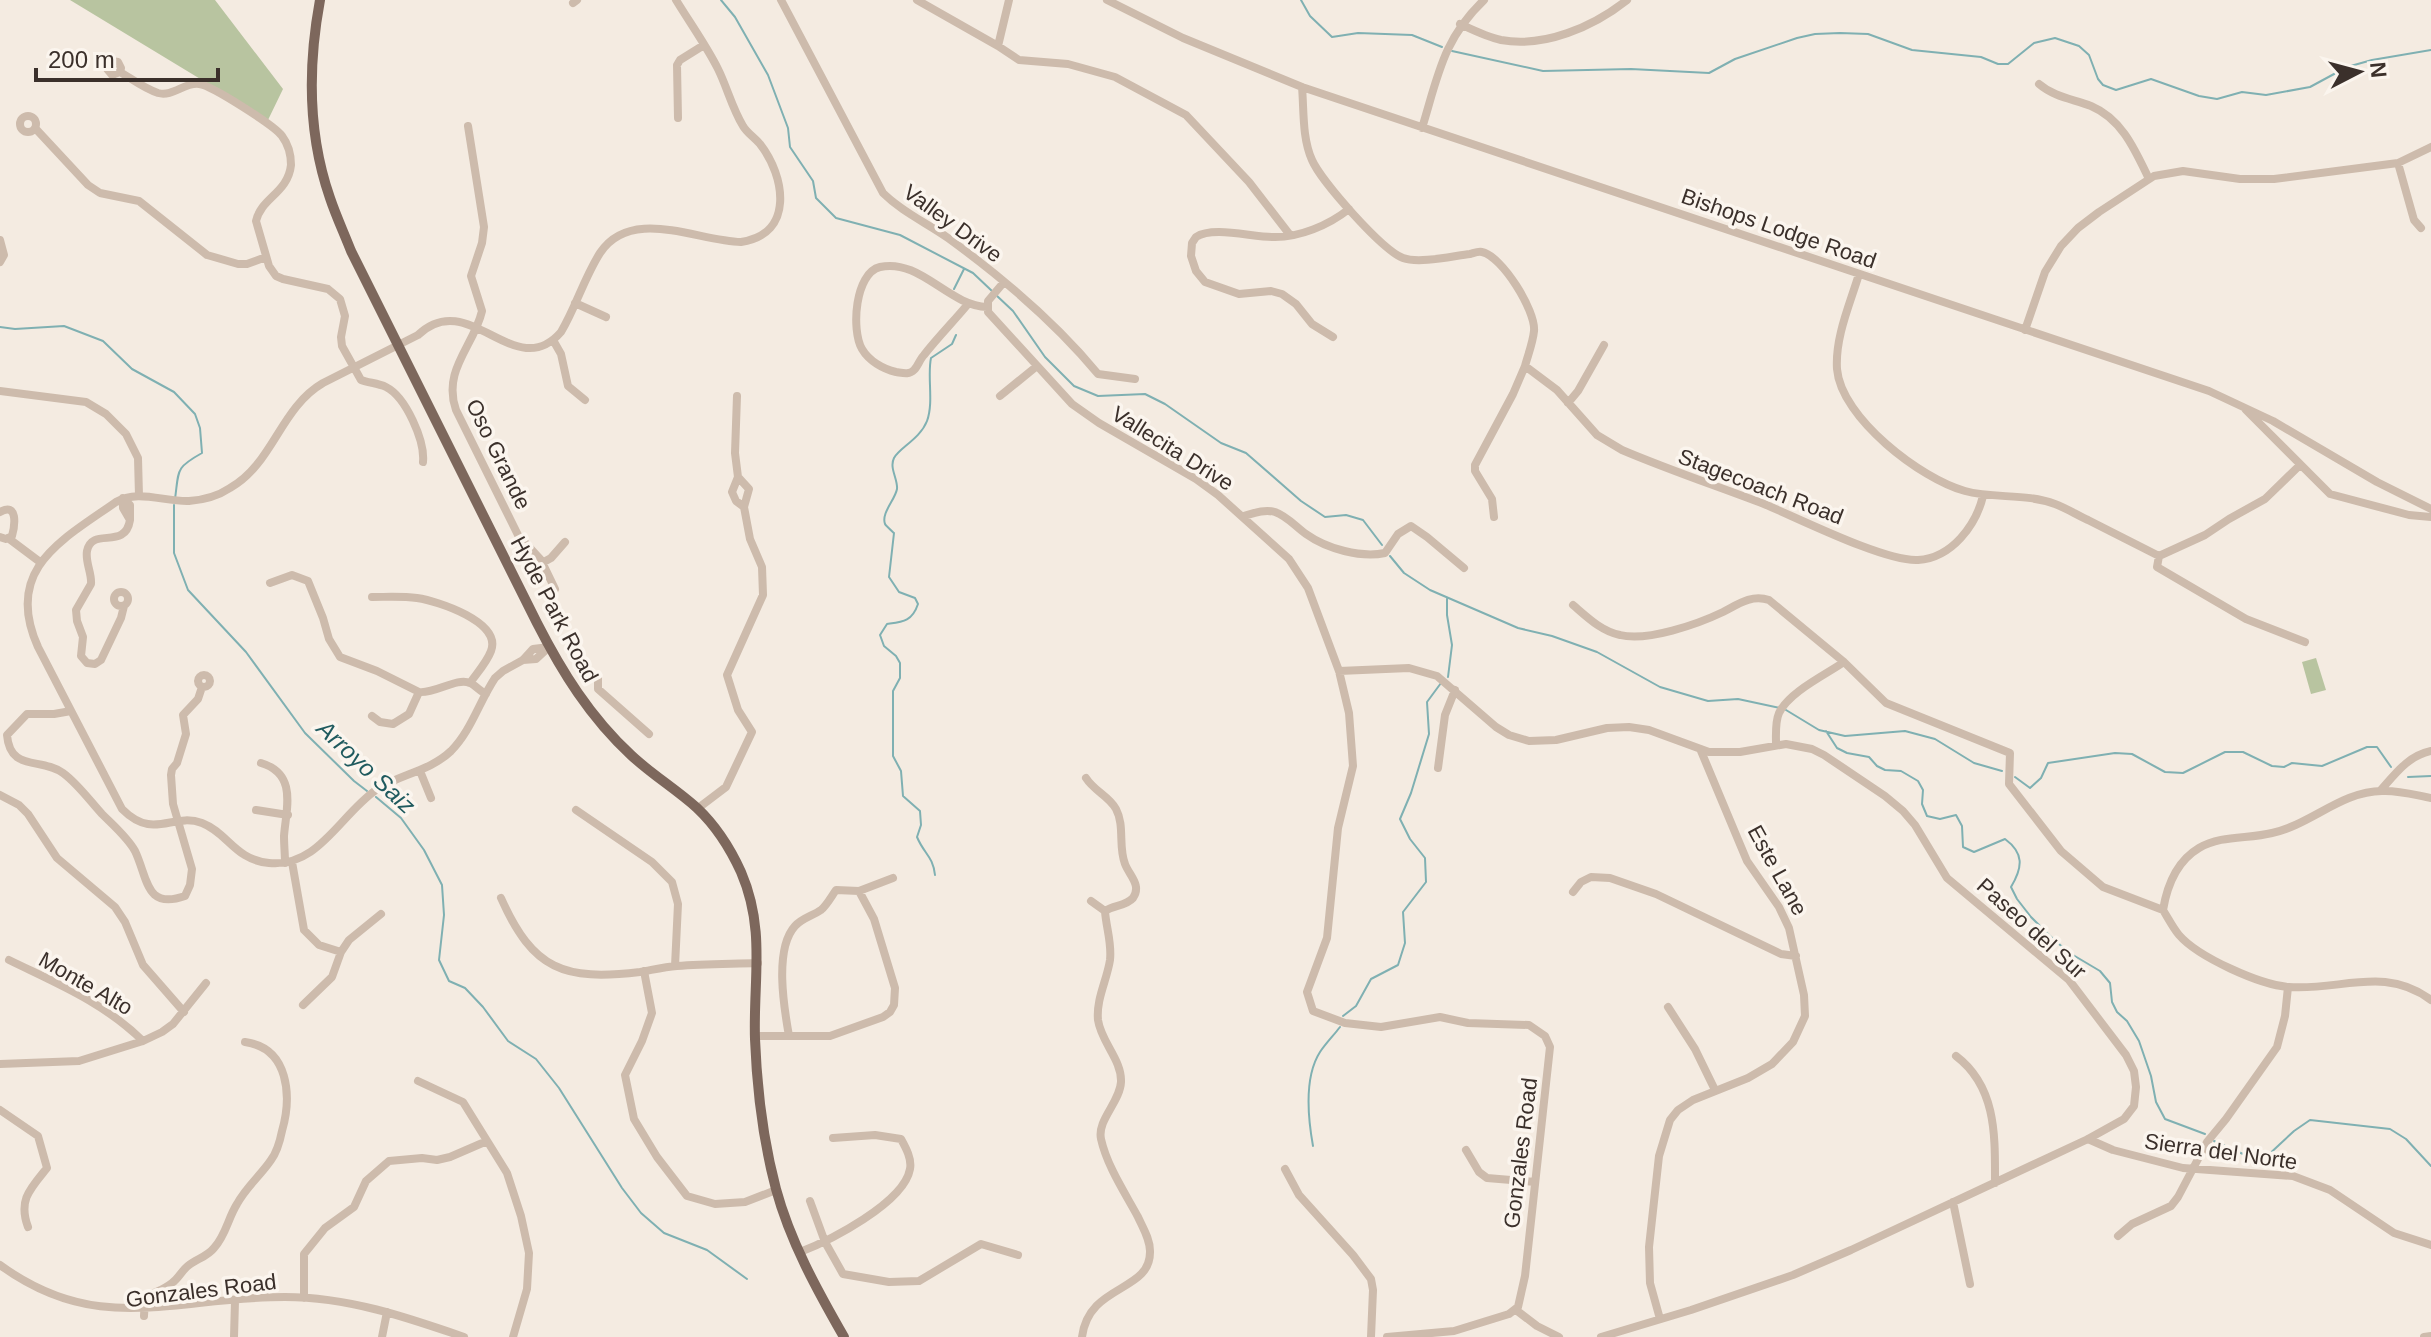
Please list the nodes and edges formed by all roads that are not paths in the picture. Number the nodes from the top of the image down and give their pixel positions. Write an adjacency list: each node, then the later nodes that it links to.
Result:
1 (320, 0): 38 (main road, Hyde Park Road)
2 (676, 0): 10 (street)
3 (781, 0): 29 (street, Valley Drive)
4 (917, 0): 11 (street)
5 (1009, 0): 11 (street)
6 (1107, 0): 14 (street, Bishops Lodge Road)
7 (1484, 0): 9 (street)
8 (1627, 0): 9 (street)
9 (1460, 24): 18 (street)
10 (704, 45): 15 (street); 30 (street)
11 (998, 46): 24 (street)
12 (120, 72): 26 (street)
13 (2039, 84): 21 (street)
14 (1302, 87): 18 (street, Bishops Lodge Road); 22 (street)
15 (678, 118)
16 (468, 126): 34 (street)
17 (35, 128): 26 (street)
18 (1422, 128): 28 (street, Bishops Lodge Road)
19 (2431, 147): 20 (street)
20 (2398, 163): 21 (street); 23 (street)
21 (2149, 179): 35 (street)
22 (1349, 209): 24 (street); 41 (street)
23 (2421, 228)
24 (1290, 235): 36 (street)
25 (0, 240): 27 (street)
26 (266, 257): 42 (street)
27 (0, 262)
28 (1859, 274): 35 (street, Bishops Lodge Road); 54 (street)
29 (1004, 282): 31 (street); 43 (street, Valley Drive)
30 (575, 303): 33 (street); 37 (street)
31 (988, 303): 32 (street); 40 (street, Vallecita Drive)
32 (968, 304): 32 (street)
33 (606, 317)
34 (476, 327): 37 (street); 38 (street); 66 (street, Oso Grande)
35 (2025, 330): 49 (street, Bishops Lodge Road)
36 (1333, 337)
37 (553, 340): 47 (street)
38 (398, 345): 42 (street); 74 (main road, Hyde Park Road)
39 (1604, 345): 48 (street)
40 (1037, 366): 46 (street); 59 (street, Vallecita Drive)
41 (1525, 366): 48 (street, Stagecoach Road); 60 (street)
42 (353, 367): 50 (street); 53 (street)
43 (1135, 379)
44 (0, 391): 53 (street)
45 (737, 396): 52 (street)
46 (1000, 396)
47 (585, 400)
48 (1568, 403): 54 (street, Stagecoach Road)
49 (2240, 404): 51 (street); 57 (street, Bishops Lodge Road)
50 (423, 462)
51 (2300, 465): 61 (street); 64 (street)
52 (738, 477): 56 (street); 56 (street)
53 (139, 496): 55 (street)
54 (1983, 496): 64 (street)
55 (123, 498): 65 (street); 72 (street)
56 (744, 507): 99 (street)
57 (2431, 509)
58 (0, 512): 62 (street)
59 (1244, 516): 67 (street); 76 (street, Vallecita Drive)
60 (1494, 517)
61 (2431, 517)
62 (4, 538): 65 (street)
63 (565, 542): 66 (street)
64 (2159, 556): 73 (street)
65 (40, 562): 85 (street)
66 (542, 563): 69 (street, Oso Grande)
67 (1464, 568)
68 (270, 583): 82 (street)
69 (555, 589)
70 (372, 597): 78 (street)
71 (1573, 605): 75 (street)
72 (124, 606)
73 (2305, 642)
74 (549, 647): 83 (street); 84 (main road, Hyde Park Road)
75 (1844, 662): 88 (street); 110 (street)
76 (1339, 671): 81 (street, Paseo del Sur); 125 (street, Vallecita Drive)
77 (598, 677): 80 (street)
78 (470, 683): 82 (street); 83 (street)
79 (202, 687): 103 (street)
80 (598, 689): 84 (street); 87 (street)
81 (1455, 690): 89 (street, Paseo del Sur); 92 (street)
82 (419, 692): 86 (street)
83 (486, 694): 93 (street)
84 (581, 699): 99 (main road, Hyde Park Road)
85 (71, 711): 103 (street); 103 (street)
86 (372, 716)
87 (649, 734)
88 (1776, 744): 89 (street, Paseo del Sur); 136 (street, Paseo del Sur)
89 (1701, 751): 114 (street, Este Lane)
90 (2431, 751): 95 (street)
91 (261, 763): 102 (street)
92 (1438, 768)
93 (420, 771): 97 (street); 104 (street)
94 (1086, 778): 111 (street)
95 (2381, 790): 98 (street); 110 (street)
96 (0, 795): 124 (street)
97 (431, 798)
98 (2431, 798)
99 (697, 809): 116 (main road, Hyde Park Road)
100 (256, 810): 102 (street)
101 (576, 810): 117 (street)
102 (288, 815): 104 (street)
103 (178, 822): 104 (street)
104 (289, 862): 113 (street)
105 (893, 878): 106 (street)
106 (859, 891): 127 (street); 127 (street)
107 (1573, 892): 114 (street)
108 (501, 898): 118 (street)
109 (1091, 901): 111 (street)
110 (2163, 910): 120 (street)
111 (1105, 911): 167 (street)
112 (381, 914): 113 (street)
113 (341, 952): 122 (street)
114 (1796, 956): 133 (street, Este Lane)
115 (9, 960): 128 (street, Monte Alto)
116 (758, 963): 117 (street); 126 (main road, Hyde Park Road)
117 (675, 966): 118 (street)
118 (644, 971): 143 (street)
119 (206, 983): 124 (street)
120 (2288, 987): 121 (street); 139 (street)
121 (2431, 1000)
122 (303, 1005)
123 (1668, 1007): 133 (street)
124 (184, 1012): 128 (street)
125 (1381, 1027): 141 (street, Gonzales Road)
126 (755, 1036): 127 (street); 143 (main road, Hyde Park Road)
127 (789, 1036)
128 (143, 1041): 131 (street)
129 (245, 1042): 158 (street)
130 (1956, 1056): 142 (street)
131 (0, 1064)
132 (418, 1081): 137 (street)
133 (1715, 1090): 159 (street, Este Lane)
134 (0, 1110): 146 (street)
135 (833, 1138): 148 (street)
136 (2088, 1139): 139 (street, Sierra del Norte); 142 (street, Paseo del Sur)
137 (487, 1141): 154 (street); 165 (street)
138 (1466, 1150): 141 (street)
139 (2192, 1168): 147 (street); 149 (street, Sierra del Norte)
140 (1285, 1169): 168 (street)
141 (1535, 1182): 156 (street, Gonzales Road)
142 (1995, 1183): 145 (street, Paseo del Sur)
143 (776, 1190): 150 (main road, Hyde Park Road)
144 (810, 1201): 148 (street)
145 (1953, 1202): 153 (street); 159 (street, Paseo del Sur)
146 (28, 1227)
147 (2118, 1236)
148 (825, 1242): 150 (street); 151 (street)
149 (2431, 1245)
150 (800, 1252): 166 (main road, Hyde Park Road)
151 (1018, 1255)
152 (0, 1265): 158 (street, Gonzales Road)
153 (1970, 1284)
154 (304, 1298): 155 (street, Gonzales Road); 157 (street, Gonzales Road)
155 (235, 1301): 158 (street, Gonzales Road); 162 (street)
156 (1516, 1310): 169 (street); 170 (street)
157 (387, 1312): 163 (street); 164 (street, Gonzales Road)
158 (144, 1316)
159 (1660, 1319): 160 (street, Paseo del Sur)
160 (1606, 1336)
161 (2431, 1336): 171 (street)
162 (234, 1337)
163 (382, 1337)
164 (464, 1337)
165 (513, 1337)
166 (844, 1337)
167 (1082, 1337)
168 (1371, 1337)
169 (1387, 1337)
170 (1559, 1337)
171 (2424, 1337)

